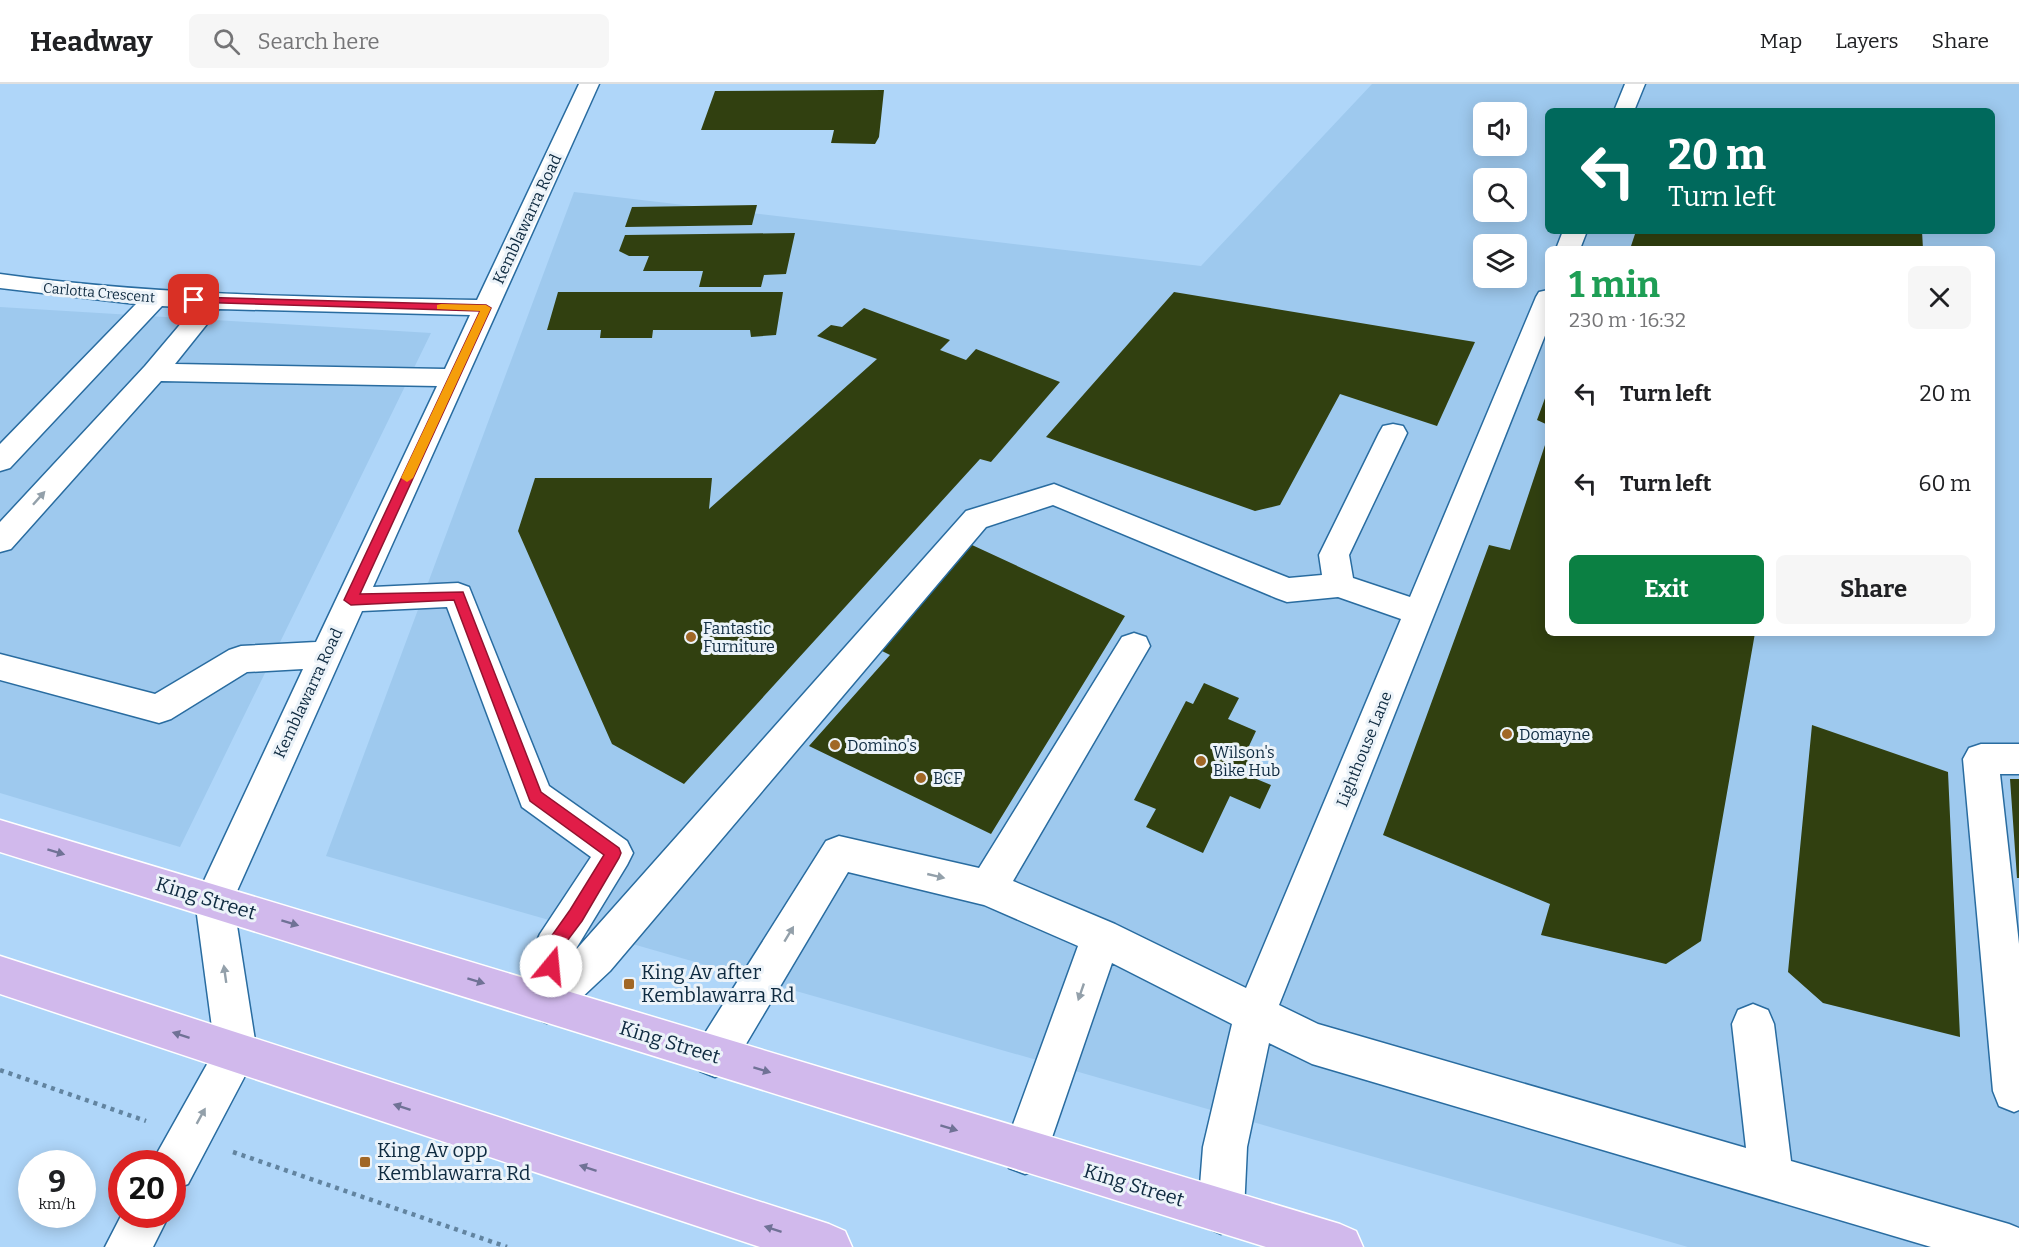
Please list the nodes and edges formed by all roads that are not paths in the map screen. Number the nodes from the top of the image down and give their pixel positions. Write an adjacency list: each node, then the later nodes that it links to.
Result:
1 (589, 84): 8 (street, Kemblawarra Road)
2 (1635, 84): 3 (street)
3 (1625, 108)
4 (0, 281): 5 (street, Carlotta Crescent)
5 (156, 298): 6 (street, Carlotta Crescent); 12 (street)
6 (213, 301): 8 (street, Carlotta Crescent); 9 (street)
7 (1545, 304): 16 (street, Lighthouse Lane)
8 (486, 308): 10 (street, Kemblawarra Road)
9 (154, 372): 10 (street); 13 (street, one-way to 9)
10 (454, 378): 15 (street, Kemblawarra Road)
11 (1393, 433): 14 (street)
12 (0, 461)
13 (0, 541)
14 (1339, 585): 16 (street); 26 (street)
15 (351, 600): 18 (street, Kemblawarra Road); 26 (street)
16 (1419, 614): 27 (street, Lighthouse Lane)
17 (1134, 646): 22 (street)
18 (326, 655): 19 (street); 23 (street, Kemblawarra Road)
19 (0, 667)
20 (2019, 759): 31 (street)
21 (0, 836): 23 (main road, King Street, one-way to 23)
22 (988, 888): 24 (street); 30 (street, one-way to 22)
23 (214, 900): 26 (main road, King Street, one-way to 26); 29 (street, one-way to 23)
24 (1101, 937): 27 (street); 33 (street, one-way to 33)
25 (0, 975): 29 (main road, one-way to 25)
26 (547, 1003): 30 (main road, King Street)
27 (1254, 1015): 34 (street); 35 (street, Lighthouse Lane)
28 (1753, 1024): 34 (street)
29 (236, 1053): 32 (street, one-way to 29); 38 (main road, one-way to 29)
30 (715, 1056): 33 (main road, King Street, one-way to 33)
31 (2014, 1091)
32 (182, 1150)
33 (1025, 1152): 35 (main road, King Street)
34 (1771, 1177): 40 (street)
35 (1221, 1211): 39 (main road, King Street)
36 (139, 1228): 37 (street)
37 (128, 1247)
38 (829, 1247)
39 (1340, 1247)
40 (2009, 1247)

